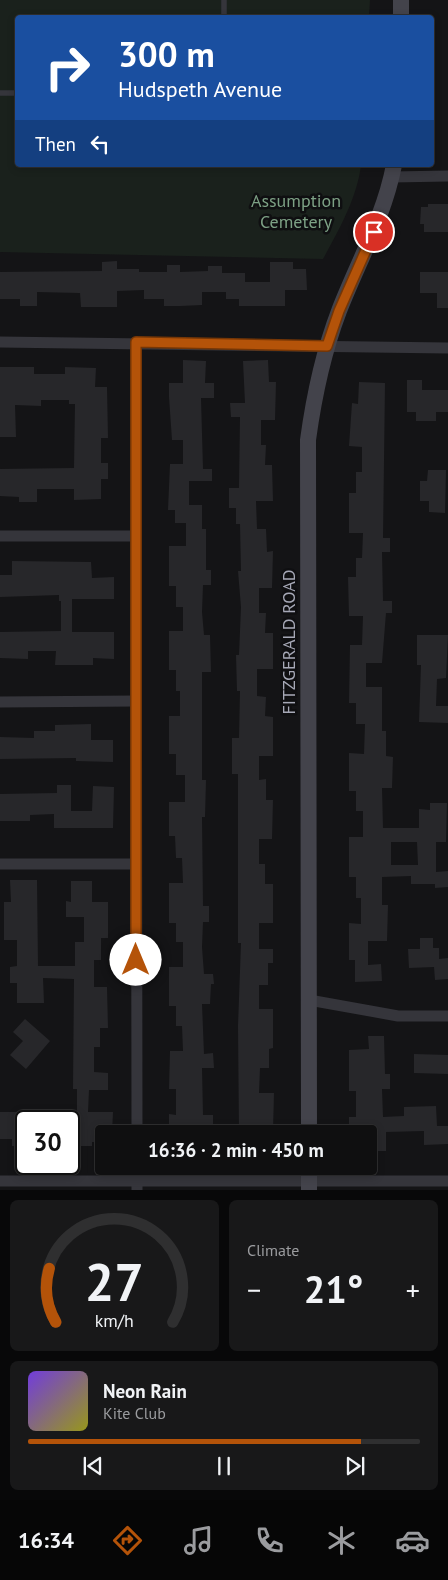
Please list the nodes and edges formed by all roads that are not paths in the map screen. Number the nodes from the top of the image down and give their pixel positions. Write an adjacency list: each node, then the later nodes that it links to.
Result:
1 (224, 0): 3 (lane)
2 (401, 0): 4 (main road)
3 (224, 15)
4 (401, 15)
5 (0, 93): 6 (lane)
6 (15, 93)
7 (393, 171): 8 (street); 11 (main road, FITZGERALD ROAD)
8 (448, 176)
9 (0, 342): 10 (street)
10 (136, 342): 11 (street); 14 (street)
11 (327, 346): 12 (street); 19 (main road, FITZGERALD ROAD)
12 (448, 348)
13 (0, 536): 14 (street)
14 (136, 536): 15 (street)
15 (136, 701): 16 (street); 18 (street)
16 (0, 702)
17 (0, 864): 18 (street)
18 (136, 864): 21 (street)
19 (309, 1000): 20 (street); 22 (main road, FITZGERALD ROAD)
20 (448, 1016)
21 (136, 1125)
22 (309, 1125)
23 (309, 1179): 24 (street); 26 (street)
24 (448, 1181)
25 (6, 1184): 26 (street)
26 (137, 1186)

